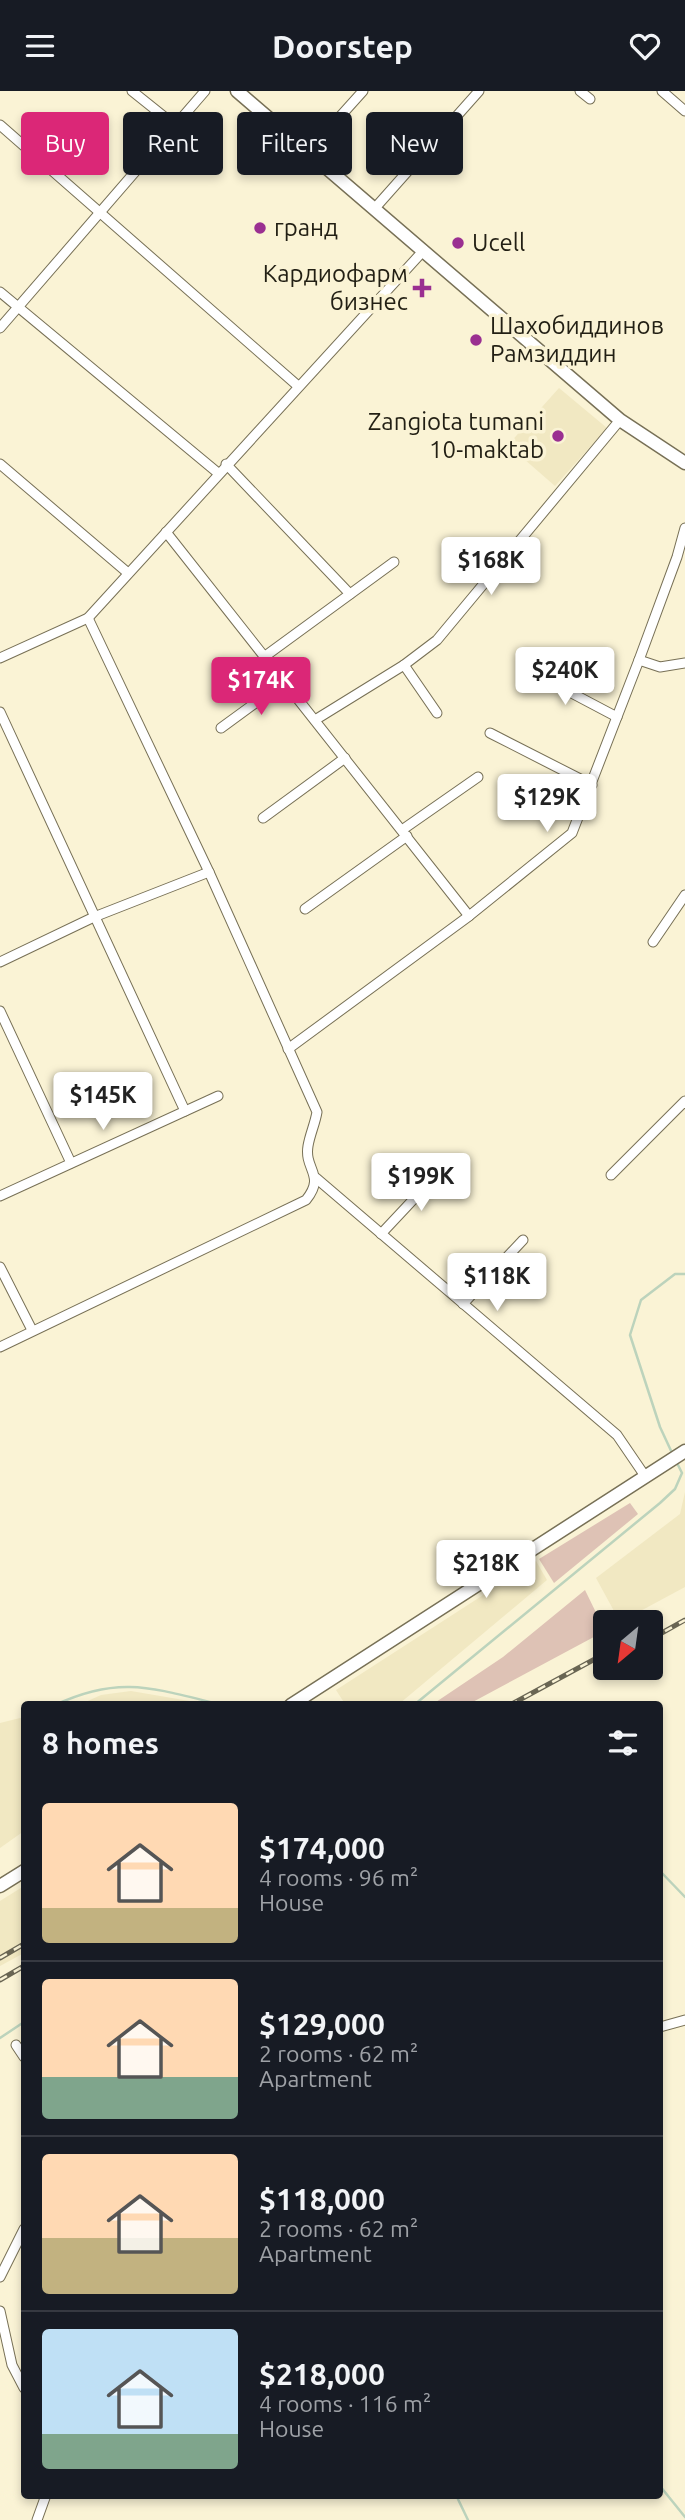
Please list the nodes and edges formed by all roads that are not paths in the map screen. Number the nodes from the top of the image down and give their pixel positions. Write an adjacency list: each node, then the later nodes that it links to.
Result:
1 (132, 91): 10 (street)
2 (205, 91): 11 (street)
3 (237, 91): 12 (main road)
4 (363, 91): 13 (street)
5 (479, 91): 17 (street)
6 (580, 91): 8 (street)
7 (662, 91): 9 (street)
8 (590, 99)
9 (683, 105)
10 (158, 112)
11 (189, 112)
12 (262, 112)
13 (344, 112)
14 (0, 125): 18 (street)
15 (135, 175): 18 (street)
16 (337, 175): 17 (main road)
17 (375, 208): 19 (main road)
18 (101, 213): 21 (street); 23 (street)
19 (424, 250): 23 (street); 24 (main road)
20 (0, 292): 21 (street)
21 (18, 307): 22 (street); 28 (street)
22 (0, 328)
23 (298, 386): 27 (street)
24 (620, 419): 25 (main road); 39 (street)
25 (685, 463)
26 (0, 464): 32 (street)
27 (226, 464): 28 (street); 33 (street)
28 (218, 473): 30 (street)
29 (685, 528): 37 (street)
30 (166, 532): 32 (street); 35 (street)
31 (394, 562): 33 (street)
32 (128, 573): 34 (street)
33 (350, 594): 35 (street)
34 (88, 618): 36 (street); 53 (street)
35 (264, 657): 41 (street)
36 (0, 658)
37 (639, 660): 38 (street); 44 (street)
38 (685, 663)
39 (404, 665): 43 (street); 45 (street)
40 (528, 670): 44 (street)
41 (284, 682): 45 (street); 46 (street)
42 (0, 712): 57 (street)
43 (438, 713)
44 (617, 717): 50 (street)
45 (315, 720): 48 (street)
46 (220, 728)
47 (490, 733): 50 (street)
48 (345, 758): 51 (street); 52 (street)
49 (478, 777): 52 (street)
50 (592, 785): 56 (street)
51 (263, 818)
52 (404, 833): 55 (street); 56 (street)
53 (209, 872): 57 (street); 61 (street)
54 (685, 895): 58 (street)
55 (305, 909)
56 (469, 916): 61 (street)
57 (94, 917): 59 (street); 64 (street)
58 (653, 942)
59 (0, 962)
60 (0, 1011): 65 (street)
61 (288, 1049): 68 (street)
62 (218, 1096): 64 (street)
63 (685, 1101): 67 (street)
64 (186, 1111): 65 (street)
65 (71, 1163): 69 (street)
66 (440, 1171): 70 (street)
67 (611, 1175)
68 (316, 1178): 70 (street); 74 (street)
69 (0, 1196)
70 (381, 1234): 73 (street)
71 (523, 1240): 73 (street)
72 (0, 1267): 74 (street)
73 (463, 1304): 77 (street)
74 (32, 1330): 75 (street)
75 (0, 1347)
76 (685, 1451): 77 (main road)
77 (645, 1476): 78 (main road)
78 (297, 1701)
79 (21, 1873): 80 (main road)
80 (0, 1886)
81 (685, 2019): 82 (street)
82 (663, 2026)
83 (16, 2045): 84 (street)
84 (21, 2052)
85 (21, 2235): 86 (street)
86 (0, 2277)
87 (0, 2311): 88 (street)
88 (21, 2382)
89 (45, 2499): 90 (street)
90 (37, 2520)

